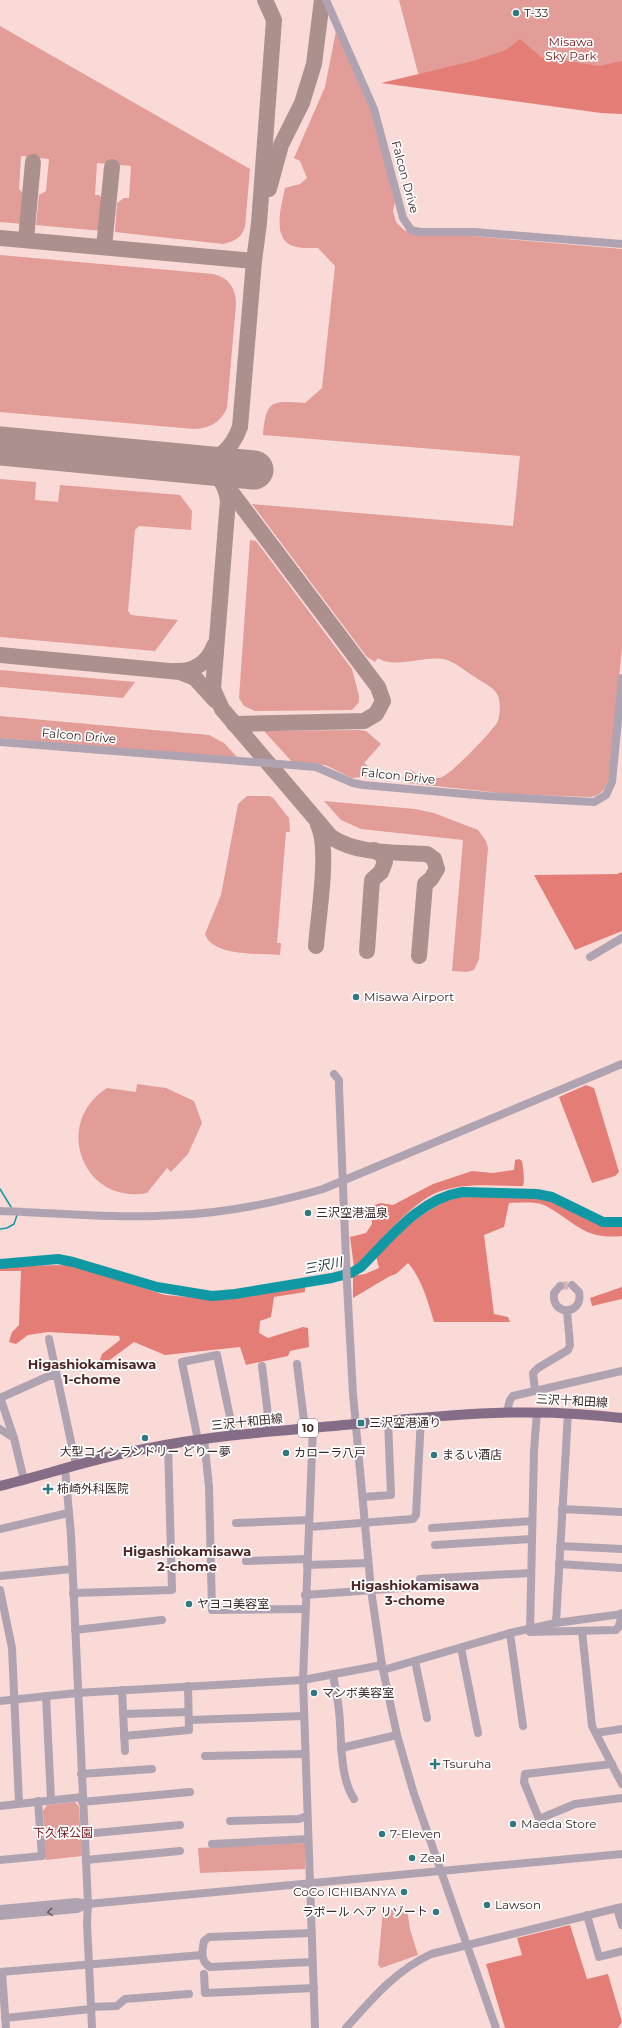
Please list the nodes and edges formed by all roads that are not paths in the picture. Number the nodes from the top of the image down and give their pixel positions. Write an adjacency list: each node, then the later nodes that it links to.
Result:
1 (326, 0): 2 (street, Falcon Drive)
2 (622, 244)
3 (622, 678): 4 (street, Falcon Drive)
4 (0, 742)
5 (622, 938): 6 (street)
6 (590, 957)
7 (622, 1064): 9 (street)
8 (334, 1074): 9 (street)
9 (342, 1180): 10 (street); 27 (street)
10 (0, 1211)
11 (572, 1285): 13 (street)
12 (560, 1286): 13 (street)
13 (567, 1311): 19 (street)
14 (48, 1339): 18 (street)
15 (297, 1364): 28 (street)
16 (262, 1366): 30 (street)
17 (622, 1371): 19 (street)
18 (56, 1376): 20 (street); 35 (street)
19 (535, 1391): 21 (street)
20 (0, 1397): 32 (street)
21 (507, 1411): 22 (main road, 三沢十和田線 / 10); 24 (main road, 三沢十和田線 / 10)
22 (536, 1412): 23 (main road, 三沢十和田線 / 10); 43 (street)
23 (568, 1413): 25 (main road, 三沢十和田線 / 10); 40 (street)
24 (421, 1417): 26 (main road, 三沢十和田線 / 10); 46 (street)
25 (622, 1418)
26 (388, 1421): 27 (main road, 三沢十和田線 / 10); 39 (street)
27 (356, 1424): 28 (main road, 三沢十和田線 / 10); 39 (street)
28 (309, 1428): 30 (main road, 三沢十和田線 / 10); 44 (street)
29 (0, 1429): 32 (street)
30 (270, 1432): 31 (main road, 三沢十和田線 / 10)
31 (234, 1436): 33 (main road, 三沢十和田線 / 10); 33 (street)
32 (14, 1438): 37 (street)
33 (201, 1439): 34 (main road, 三沢十和田線 / 10); 67 (street)
34 (168, 1444): 35 (main road, 三沢十和田線 / 10); 65 (street)
35 (76, 1465): 36 (main road, 三沢十和田線 / 10)
36 (65, 1468): 37 (main road, 三沢十和田線 / 10); 42 (street)
37 (24, 1480): 38 (main road, 三沢十和田線 / 10)
38 (0, 1486)
39 (363, 1498): 46 (street)
40 (562, 1509): 41 (street); 51 (street)
41 (622, 1512)
42 (68, 1513): 48 (street); 58 (street)
43 (532, 1521): 47 (street); 49 (street)
44 (309, 1523): 45 (street); 46 (street); 54 (street)
45 (236, 1524)
46 (365, 1524): 55 (street)
47 (432, 1528)
48 (0, 1529)
49 (531, 1539): 50 (street); 59 (street)
50 (435, 1545)
51 (560, 1546): 52 (street); 56 (street)
52 (622, 1549)
53 (246, 1561): 54 (street)
54 (307, 1562): 55 (street); 66 (street)
55 (368, 1563): 64 (street)
56 (560, 1564): 57 (street); 71 (street)
57 (622, 1568)
58 (72, 1569): 60 (street); 65 (street)
59 (530, 1573): 61 (street); 72 (street)
60 (0, 1576)
61 (420, 1579)
62 (414, 1587): 64 (street)
63 (0, 1590): 85 (street)
64 (371, 1590): 66 (street); 78 (street)
65 (73, 1593): 73 (street)
66 (305, 1595): 67 (street)
67 (305, 1609): 80 (street)
68 (622, 1613): 69 (street); 71 (street)
69 (622, 1618): 74 (street)
70 (162, 1620): 73 (street)
71 (556, 1623): 72 (street)
72 (530, 1629): 74 (street); 75 (street)
73 (75, 1630): 83 (street)
74 (582, 1631): 94 (street)
75 (510, 1633): 76 (street); 91 (street)
76 (461, 1648): 77 (street); 93 (street)
77 (415, 1662): 78 (street); 90 (street)
78 (382, 1667): 79 (street); 95 (street)
79 (333, 1674): 80 (street); 97 (street)
80 (303, 1680): 81 (street); 89 (street)
81 (188, 1686): 82 (street); 88 (street)
82 (122, 1690): 83 (street); 87 (street)
83 (77, 1693): 84 (street); 103 (street)
84 (46, 1696): 85 (street); 108 (street)
85 (14, 1699): 86 (street); 111 (street)
86 (0, 1701)
87 (123, 1714): 88 (street); 96 (street)
88 (188, 1716): 89 (street); 96 (street)
89 (304, 1716): 99 (street)
90 (427, 1718)
91 (523, 1726)
92 (622, 1729): 94 (street)
93 (478, 1733)
94 (596, 1734): 101 (street)
95 (397, 1735): 97 (street); 123 (street)
96 (124, 1736): 98 (street)
97 (341, 1748): 109 (street)
98 (125, 1751)
99 (305, 1754): 100 (street); 113 (street)
100 (205, 1756)
101 (612, 1764): 104 (street); 106 (street)
102 (152, 1769): 103 (street)
103 (81, 1774): 107 (street)
104 (622, 1784)
105 (190, 1792): 107 (street)
106 (622, 1798)
107 (82, 1799): 108 (street); 116 (street)
108 (51, 1800): 110 (street)
109 (354, 1800)
110 (38, 1801): 111 (street); 121 (street)
111 (19, 1803): 112 (street)
112 (0, 1806)
113 (307, 1816): 114 (street); 117 (street)
114 (230, 1822)
115 (180, 1825): 116 (street)
116 (84, 1834): 122 (street)
117 (308, 1840): 118 (street); 124 (street)
118 (212, 1844)
119 (180, 1851): 122 (street)
120 (622, 1854): 123 (street)
121 (0, 1860)
122 (86, 1860): 125 (street)
123 (441, 1871): 124 (street); 132 (street)
124 (309, 1882): 125 (street); 131 (street)
125 (88, 1904): 127 (street); 129 (street, one-way to 129); 136 (street)
126 (620, 1907): 128 (street); 130 (street)
127 (0, 1909)
128 (587, 1915): 132 (street); 133 (street)
129 (0, 1916)
130 (622, 1925)
131 (311, 1933): 134 (street); 135 (street)
132 (466, 1944): 146 (street); 147 (street)
133 (622, 1951)
134 (202, 1955): 135 (street); 136 (street)
135 (312, 1962): 139 (street)
136 (89, 1964): 137 (street); 141 (street)
137 (1, 1972): 142 (street)
138 (204, 1974): 139 (street)
139 (314, 1988): 145 (street)
140 (189, 1994): 141 (street)
141 (91, 2008): 142 (street); 144 (street)
142 (5, 2018): 143 (street)
143 (6, 2028)
144 (92, 2028)
145 (316, 2028)
146 (346, 2028)
147 (496, 2028)

